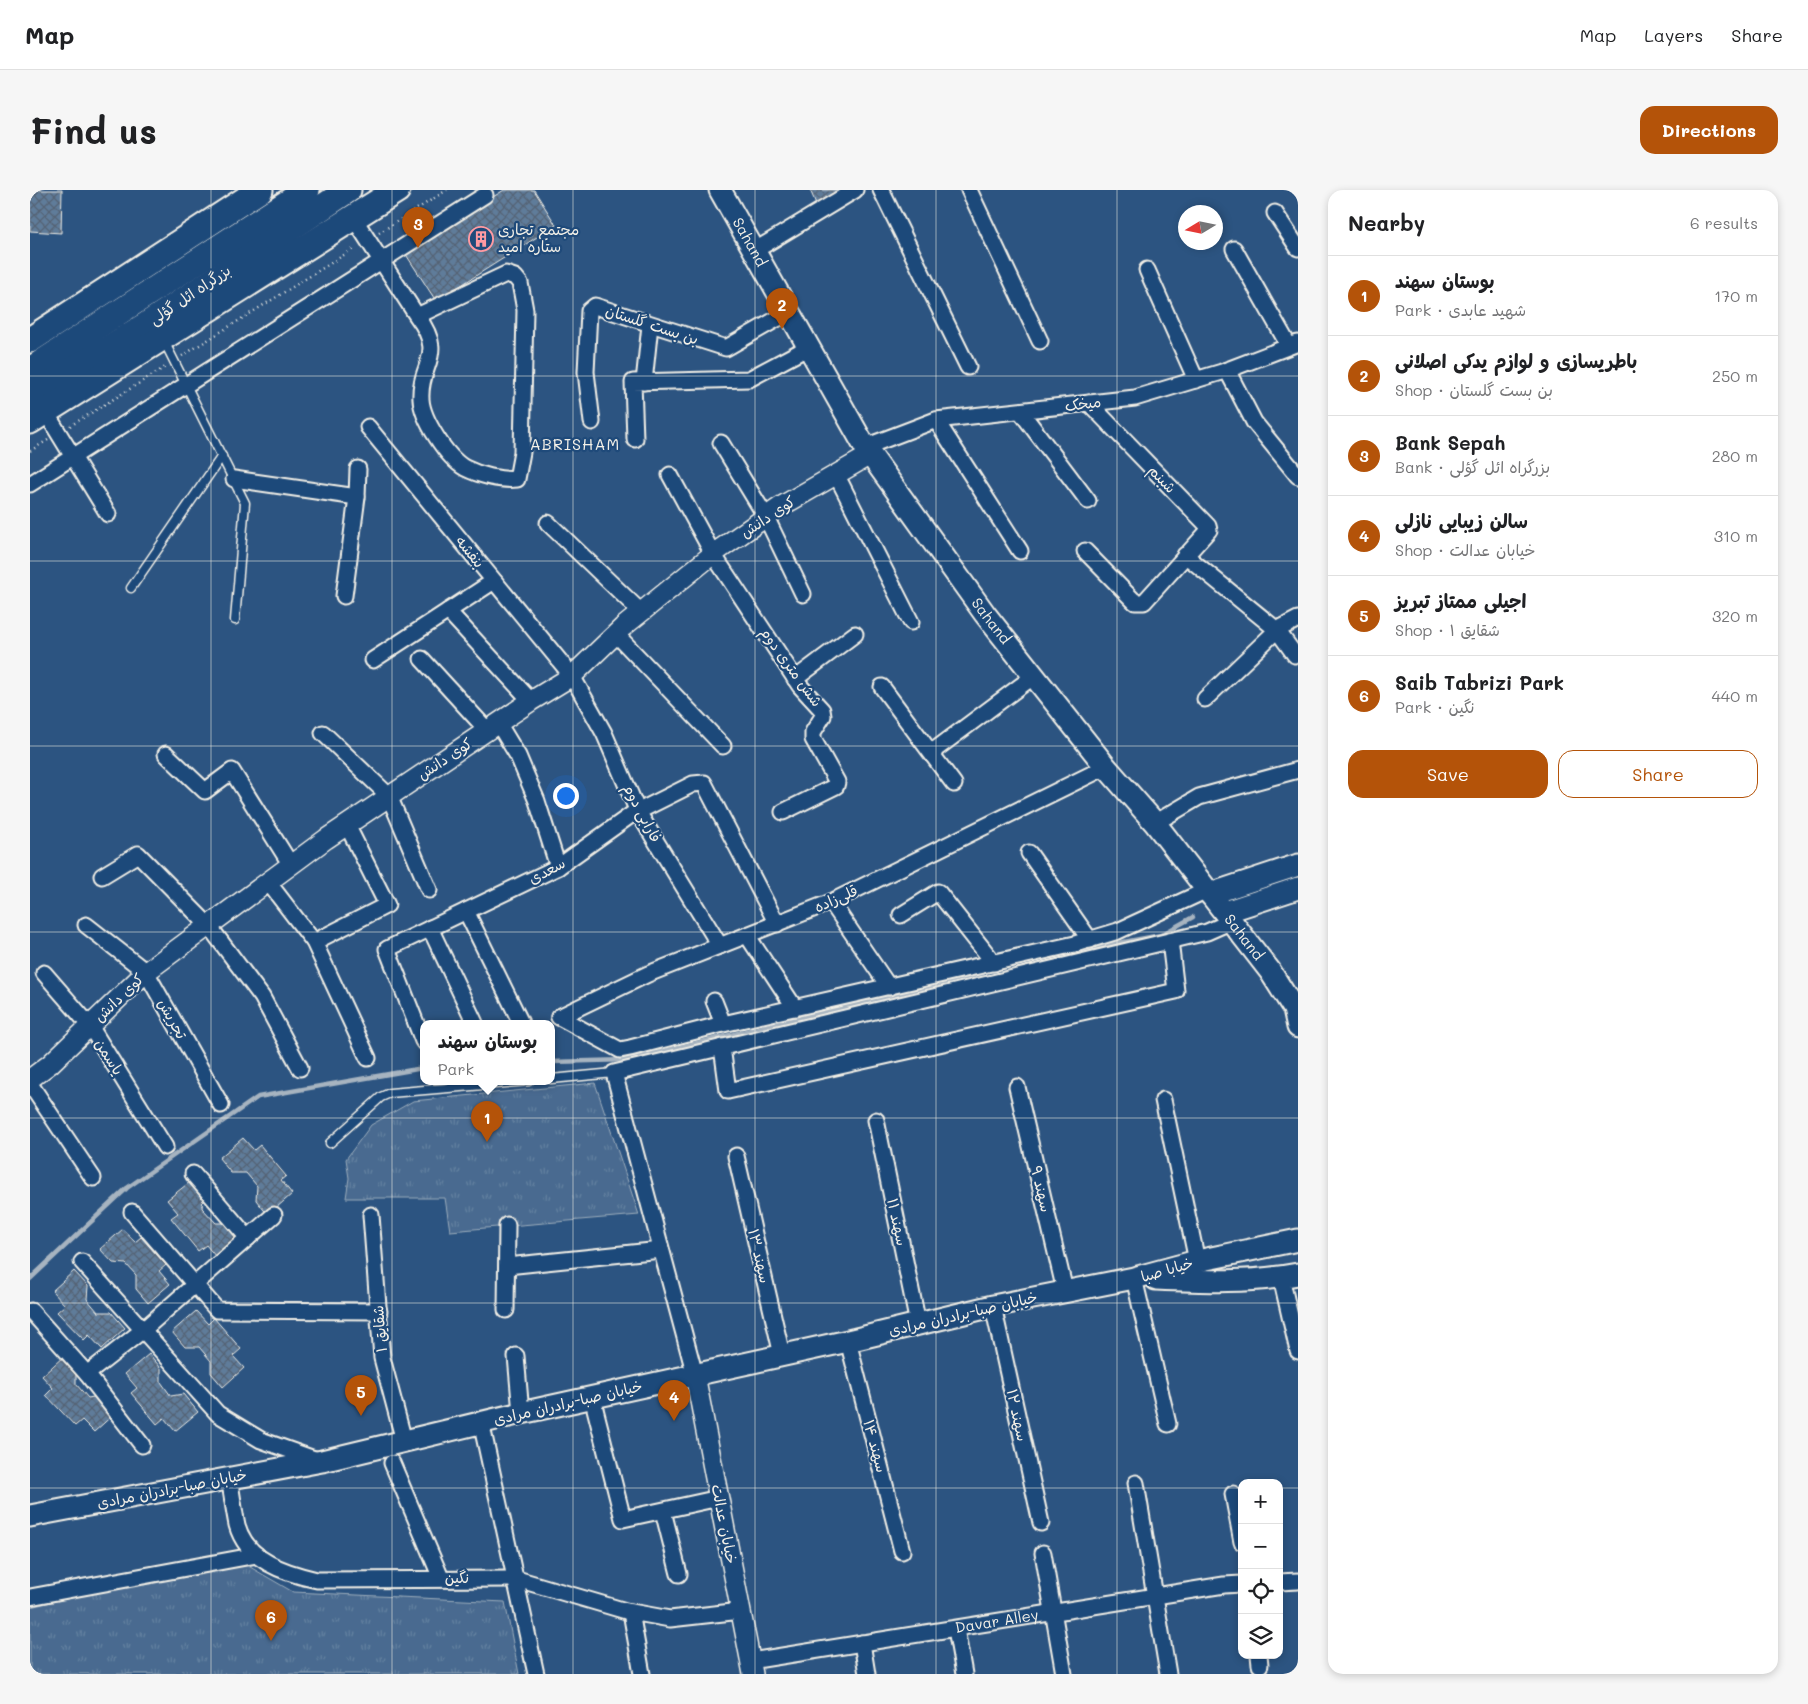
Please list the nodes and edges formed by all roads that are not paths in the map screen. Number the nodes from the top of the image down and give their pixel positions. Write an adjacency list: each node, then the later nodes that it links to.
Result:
1 (260, 190): 21 (highway)
2 (307, 190): 26 (highway, بزرگراه ائل گؤلی)
3 (348, 190): 32 (highway, بزرگراه ائل گؤلی)
4 (397, 190): 11 (highway)
5 (720, 190): 14 (main road, Sahand)
6 (855, 190): 14 (street)
7 (881, 190): 25 (street)
8 (969, 190): 22 (street)
9 (485, 195): 15 (street)
10 (1275, 213): 12 (street)
11 (353, 217): 15 (street); 20 (highway)
12 (1298, 248)
13 (1234, 249): 23 (street)
14 (754, 251): 17 (main road, Sahand)
15 (381, 261): 18 (street); 30 (street)
16 (1147, 270): 28 (street)
17 (789, 312): 19 (street, بن بست گلستان); 24 (main road, Sahand)
18 (417, 316): 18 (street)
19 (650, 325): 29 (street); 35 (street, بن بست گلستان)
20 (162, 336): 30 (lane); 32 (highway)
21 (30, 340)
22 (1040, 341)
23 (1294, 345): 27 (street, میخک)
24 (809, 347): 29 (street); 39 (main road, Sahand)
25 (968, 367)
26 (30, 370)
27 (1227, 370): 28 (street, میخک); 45 (street)
28 (1196, 380): 31 (street, میخک)
29 (644, 382): 37 (street)
30 (186, 384): 40 (lane); 41 (street)
31 (1089, 403): 33 (street, میخک); 56 (street, شبنم)
32 (35, 409): 41 (street)
33 (1021, 412): 34 (street, میخک); 49 (street)
34 (936, 420): 39 (street, میخک); 53 (street)
35 (592, 422)
36 (368, 428): 57 (street, بنفشه)
37 (635, 439)
38 (721, 443): 51 (street)
39 (868, 451): 44 (street, کوی دانش); 73 (main road, Sahand)
40 (222, 456): 46 (lane); 58 (lane)
41 (73, 458): 47 (street); 50 (street)
42 (358, 469): 48 (street)
43 (670, 474): 55 (street, شش متری دوم)
44 (836, 474): 51 (street, کوی دانش); 65 (street)
45 (1298, 476)
46 (234, 480): 48 (street); 64 (lane)
47 (30, 484)
48 (357, 497): 60 (street)
49 (1088, 501)
50 (108, 514)
51 (766, 517): 55 (street, کوی دانش); 59 (street)
52 (548, 523): 62 (street)
53 (1020, 551)
54 (1085, 551): 56 (street, شبنم)
55 (713, 554): 62 (street, کوی دانش); 74 (street, شش متری دوم)
56 (1185, 555): 66 (street)
57 (494, 581): 61 (street); 72 (street, بنفشه)
58 (131, 588)
59 (803, 594)
60 (344, 596)
61 (448, 611): 71 (street); 77 (street)
62 (641, 612): 67 (street, کوی دانش)
63 (1298, 619): 66 (street)
64 (235, 620)
65 (911, 622)
66 (1277, 630): 69 (street); 76 (street)
67 (616, 634): 72 (street, کوی دانش); 80 (street)
68 (854, 634): 74 (street)
69 (1295, 655)
70 (422, 659): 78 (street)
71 (373, 660)
72 (572, 676): 77 (street, کوی دانش); 87 (street, فارابی دوم)
73 (1034, 676): 81 (street); 83 (main road, Sahand)
74 (796, 678): 88 (street, شش متری دوم)
75 (882, 687): 81 (street)
76 (1205, 699)
77 (531, 701): 78 (street, کوی دانش)
78 (492, 727): 86 (street, کوی دانش); 94 (street)
79 (323, 733): 86 (street)
80 (723, 746)
81 (932, 752): 85 (street)
82 (166, 754): 92 (street)
83 (1106, 767): 89 (main road, Sahand); 100 (street, قلی‌زاده)
84 (1298, 770): 89 (street)
85 (954, 784)
86 (389, 796): 90 (street, کوی دانش); 98 (street)
87 (638, 812): 94 (street, سعدی); 104 (street, سعدی); 112 (street, فارابی دوم)
88 (783, 812)
89 (1155, 823): 99 (main road, Sahand)
90 (347, 825): 92 (street, کوی دانش); 111 (street)
91 (1029, 853): 109 (street)
92 (291, 865): 96 (street, کوی دانش)
93 (1298, 865): 99 (main road)
94 (558, 867): 101 (street, سعدی)
95 (102, 876): 106 (street)
96 (268, 882): 106 (street, کوی دانش); 111 (street)
97 (1298, 888): 103 (main road)
98 (429, 890)
99 (1209, 892): 103 (main road, Sahand); 109 (street)
100 (831, 902): 104 (street, قلی‌زاده); 116 (street)
101 (466, 911): 107 (street, سعدی); 120 (street)
102 (901, 915): 113 (street)
103 (1228, 917): 110 (street); 123 (main road, Sahand)
104 (777, 924): 108 (street, قلی‌زاده)
105 (86, 925): 114 (street, تجریش)
106 (209, 926): 114 (street, کوی دانش); 127 (street)
107 (430, 928): 119 (street); 124 (street, سعدی)
108 (747, 935): 112 (street, قلی‌زاده); 118 (street)
109 (1090, 940): 113 (street)
110 (1170, 941): 125 (street); 125 (street)
111 (314, 942): 126 (street)
112 (720, 946): 121 (street, قلی‌زاده)
113 (994, 963): 116 (street)
114 (146, 972): 122 (street, کوی دانش); 135 (street, تجریش)
115 (44, 973): 122 (street, یاسمن)
116 (889, 987): 118 (street)
117 (714, 1001): 121 (street)
118 (795, 1008): 121 (street)
119 (474, 1020)
120 (520, 1020)
121 (723, 1024)
122 (90, 1026): 129 (street, کوی دانش); 138 (street, یاسمن)
123 (1298, 1027)
124 (420, 1033)
125 (722, 1047): 128 (street)
126 (368, 1058)
127 (300, 1068)
128 (614, 1073): 130 (lane); 148 (street)
129 (30, 1078)
130 (555, 1079)
131 (30, 1084): 141 (street)
132 (483, 1085): 137 (lane)
133 (1017, 1087): 155 (street, سهند ۹)
134 (1163, 1100): 149 (street)
135 (221, 1105)
136 (876, 1120): 160 (street, سهند ۱۱)
137 (330, 1143)
138 (165, 1146)
139 (736, 1156): 165 (street, سهند ۱۳)
140 (193, 1174): 146 (street)
141 (92, 1178)
142 (132, 1212): 154 (street)
143 (371, 1215): 159 (street, شقایق ۱)
144 (274, 1216): 146 (street)
145 (507, 1225): 151 (street)
146 (248, 1238): 154 (street)
147 (1298, 1240): 149 (main road, خیابا صبا)
148 (660, 1250): 151 (street); 167 (street)
149 (1197, 1261): 153 (main road, خیابا صبا)
150 (82, 1262): 161 (street)
151 (507, 1266): 157 (street)
152 (1290, 1276): 153 (main road, خیابا صبا); 163 (street)
153 (1134, 1278): 155 (main road, خیابان صبا-برادران مرادی); 171 (street)
154 (196, 1284): 159 (street); 161 (street)
155 (1065, 1291): 156 (main road, خیابان صبا-برادران مرادی)
156 (993, 1306): 160 (main road, خیابان صبا-برادران مرادی); 182 (street, سهند ۱۲)
157 (506, 1310)
158 (30, 1311): 166 (street)
159 (379, 1311): 172 (street, شقایق ۱)
160 (918, 1324): 162 (main road, خیابان صبا-برادران مرادی)
161 (143, 1330): 166 (street); 174 (street)
162 (848, 1341): 165 (main road, خیابان صبا-برادران مرادی); 184 (street, سهند ۱۴)
163 (1298, 1351)
164 (516, 1356): 169 (street)
165 (782, 1356): 167 (main road, خیابان صبا-برادران مرادی)
166 (87, 1374): 173 (street)
167 (695, 1375): 168 (main road, خیابان صبا-برادران مرادی); 179 (street, خیابان عدالت)
168 (592, 1397): 169 (main road, خیابان صبا-برادران مرادی); 180 (street)
169 (521, 1412): 170 (main road, خیابان صبا-برادران مرادی)
170 (482, 1422): 172 (main road, خیابان صبا-برادران مرادی); 189 (street)
171 (1168, 1424)
172 (404, 1441): 174 (main road, خیابان صبا-برادران مرادی)
173 (142, 1445)
174 (322, 1462): 176 (main road, خیابان صبا-برادران مرادی)
175 (392, 1463): 188 (street)
176 (229, 1478): 181 (main road, خیابان صبا-برادران مرادی); 186 (street, نگین)
177 (1136, 1483): 193 (street)
178 (1233, 1494): 183 (street)
179 (719, 1498): 180 (street); 195 (street, خیابان عدالت)
180 (663, 1510): 187 (street)
181 (30, 1516)
182 (1041, 1523)
183 (1239, 1524)
184 (902, 1551)
185 (1043, 1553): 197 (street)
186 (257, 1555): 188 (street, نگین); 194 (street)
187 (680, 1574)
188 (441, 1578): 189 (street, نگین)
189 (517, 1579): 196 (street, نگین); 201 (street)
190 (1298, 1581): 191 (street)
191 (1283, 1582)
192 (1238, 1585): 193 (street, Davar Alley)
193 (1154, 1596): 197 (street, Davar Alley); 206 (street)
194 (30, 1597)
195 (741, 1611): 196 (street, نگین); 200 (street, خیابان عدالت)
196 (631, 1612): 202 (street)
197 (1054, 1613): 198 (street, Davar Alley); 205 (street)
198 (956, 1629): 199 (street, Davar Alley); 204 (street)
199 (862, 1643): 200 (street, Davar Alley); 203 (street)
200 (752, 1667)
201 (536, 1674)
202 (642, 1674)
203 (867, 1674)
204 (964, 1674)
205 (1064, 1674)
206 (1168, 1674)

